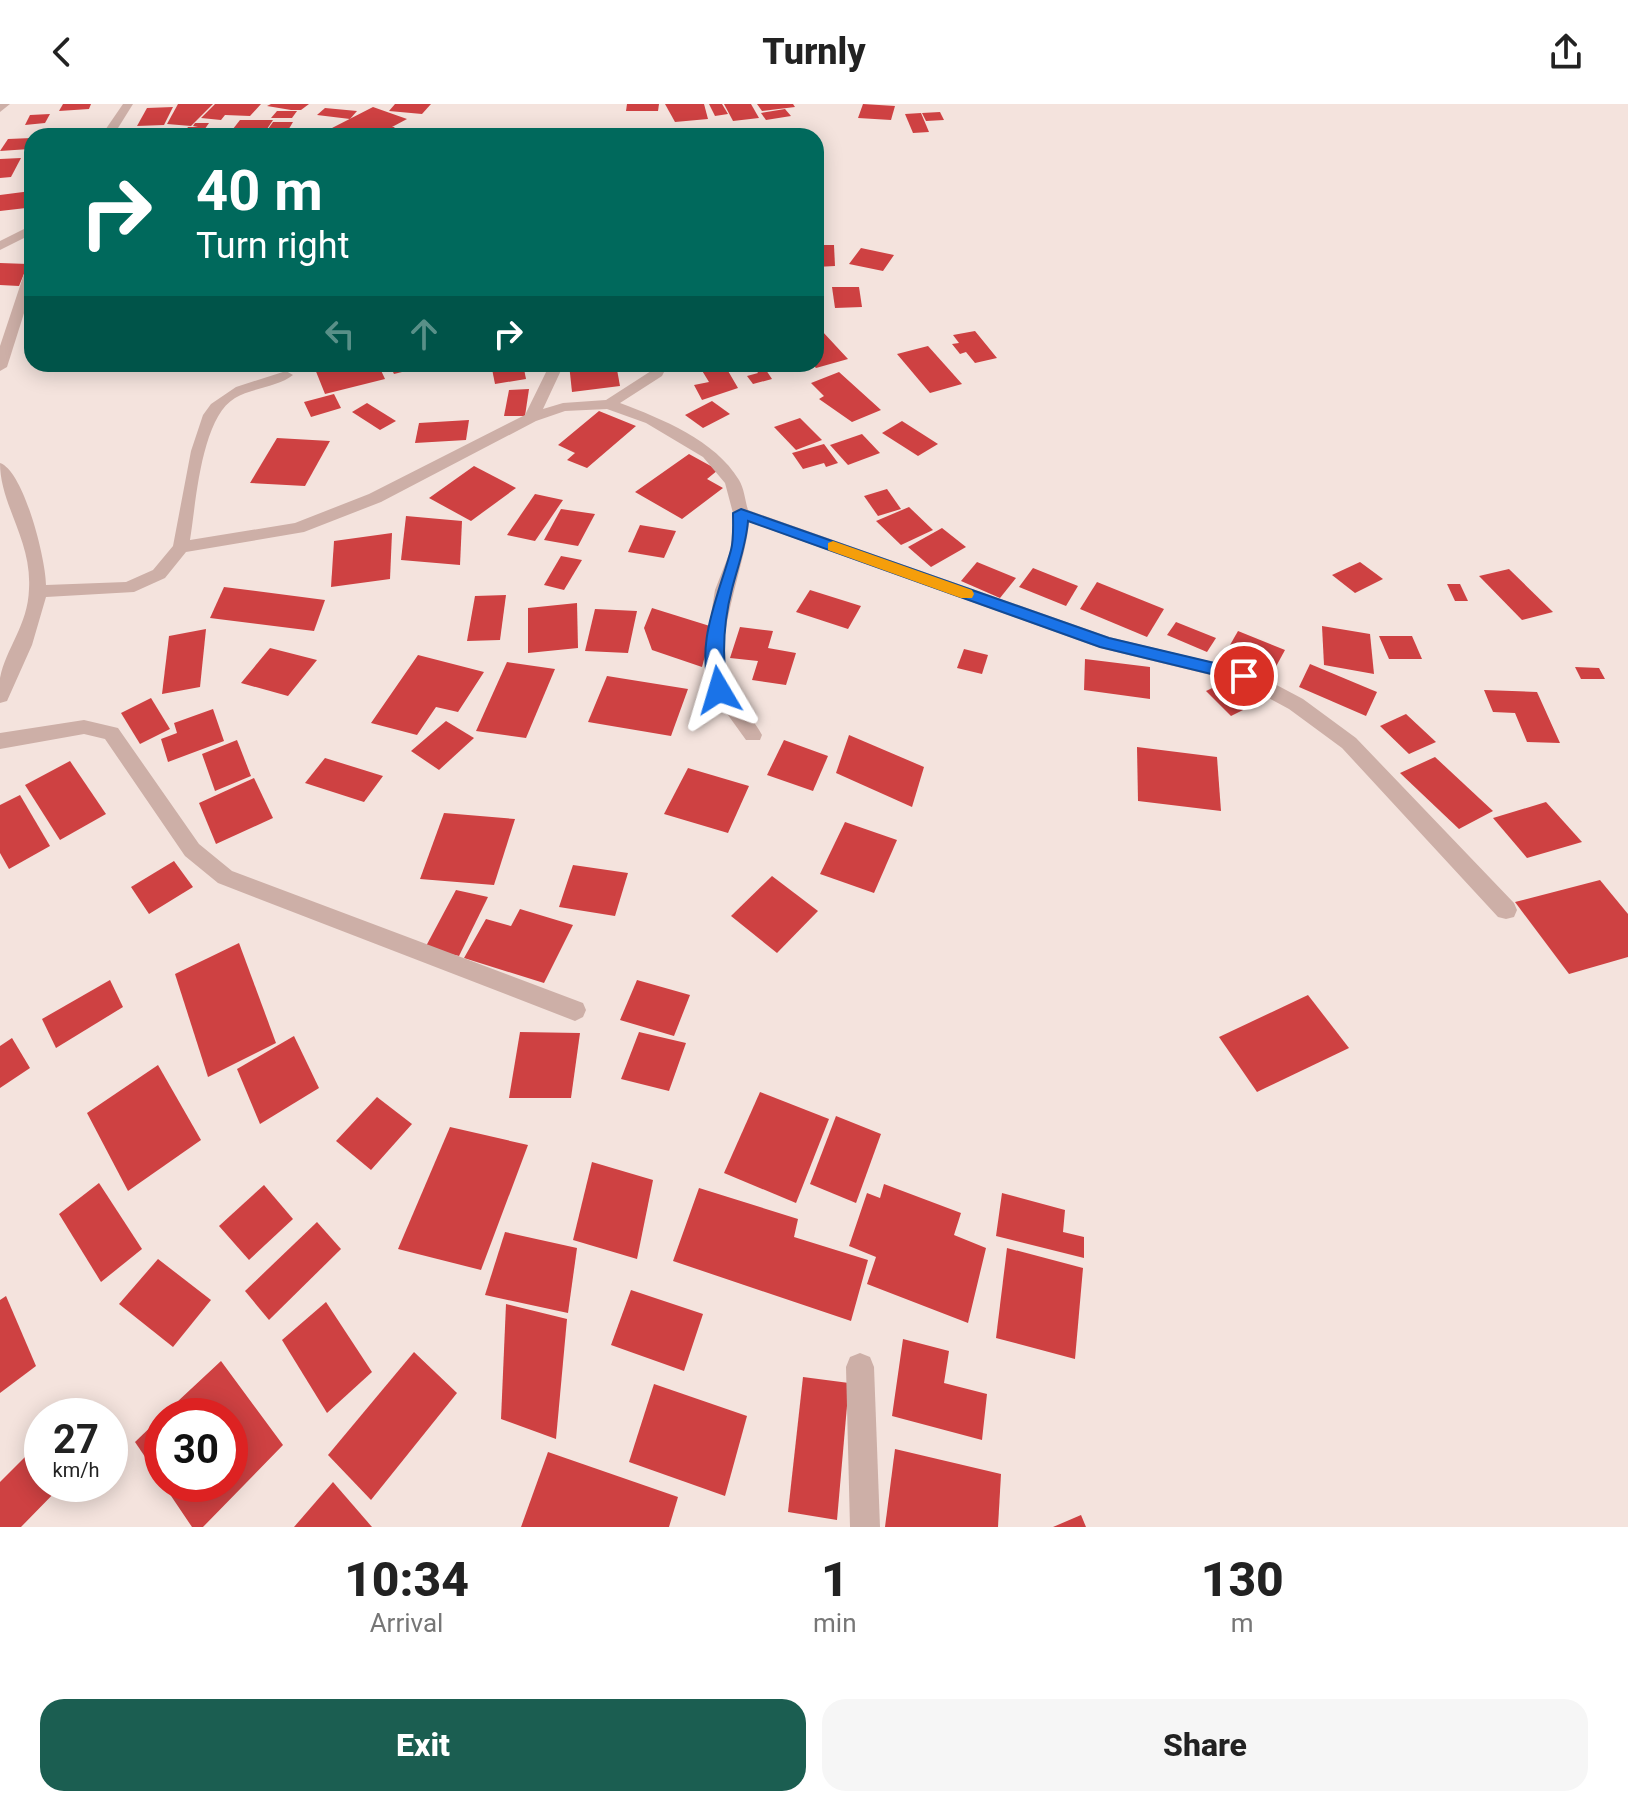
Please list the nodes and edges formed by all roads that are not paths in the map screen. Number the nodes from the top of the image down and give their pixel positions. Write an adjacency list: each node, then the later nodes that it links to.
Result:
1 (5, 104): 3 (street)
2 (128, 104): 4 (street)
3 (0, 109)
4 (112, 128)
5 (24, 233): 6 (street)
6 (0, 246)
7 (24, 293): 8 (street)
8 (0, 367)
9 (553, 372): 13 (street)
10 (657, 372): 12 (street)
11 (286, 375): 16 (street)
12 (609, 404): 13 (street); 15 (street)
13 (531, 418): 16 (street)
14 (0, 468): 17 (street)
15 (741, 513): 19 (street); 21 (street)
16 (181, 547): 17 (street)
17 (38, 591): 18 (street)
18 (0, 696)
19 (753, 735)
20 (0, 741): 22 (street)
21 (1506, 910)
22 (575, 1010)
23 (860, 1367): 24 (street)
24 (865, 1527)

